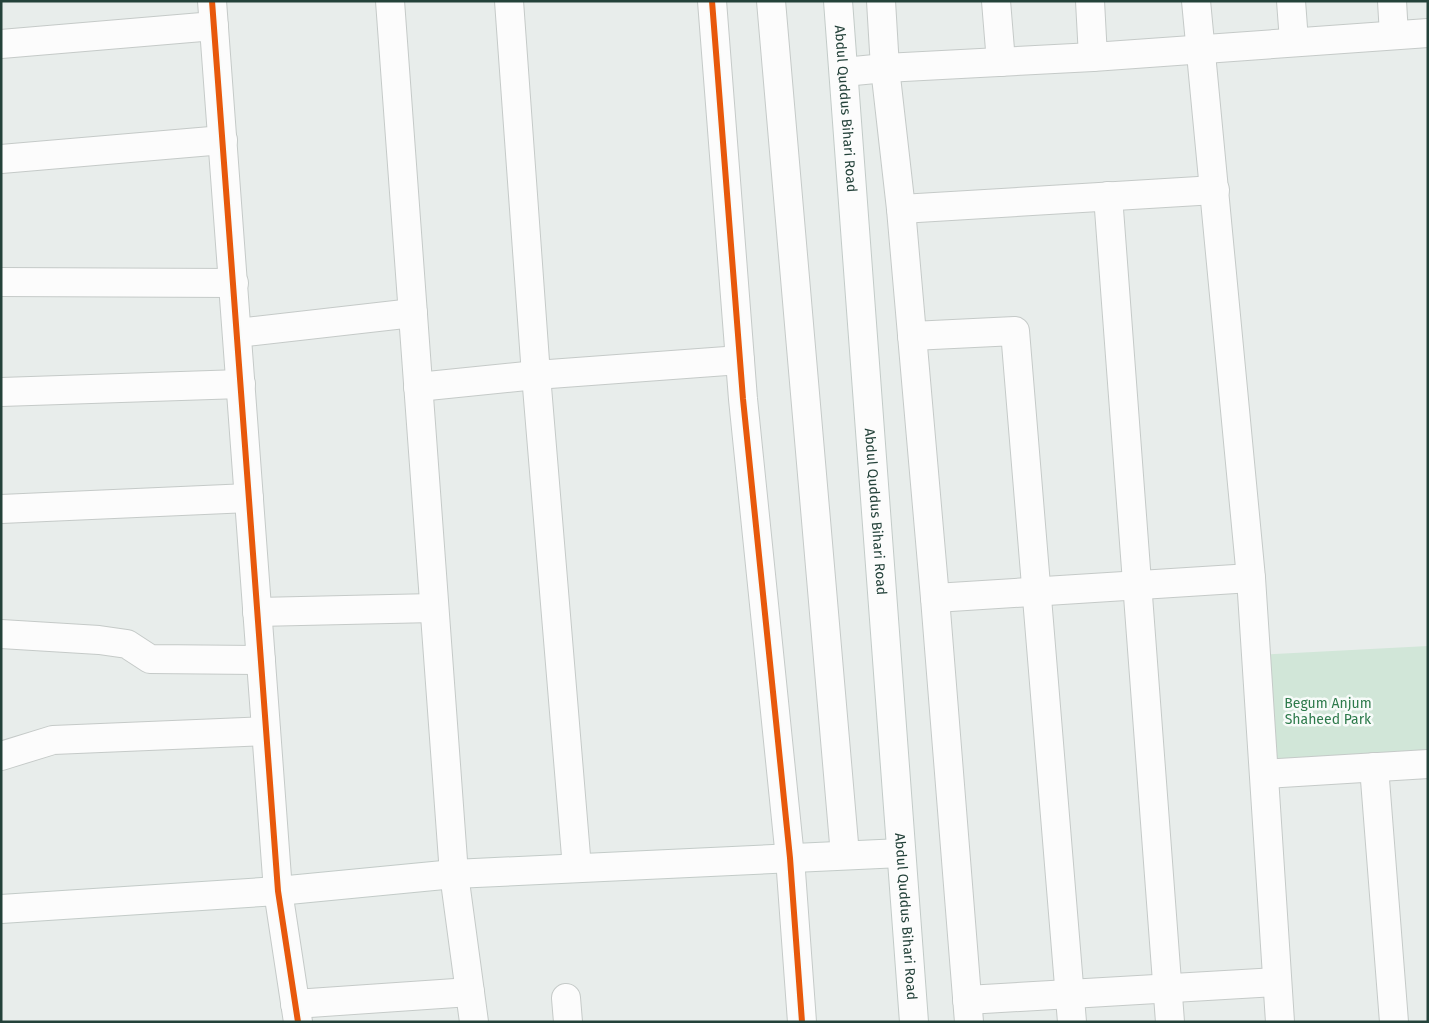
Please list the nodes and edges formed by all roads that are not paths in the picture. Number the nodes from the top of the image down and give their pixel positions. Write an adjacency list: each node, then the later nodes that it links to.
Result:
1 (390, 1): 29 (street)
2 (509, 1): 33 (street)
3 (712, 1): 32 (street)
4 (771, 1): 53 (street)
5 (838, 1): 21 (street, Abdul Quddus Bihari Road)
6 (881, 1): 20 (street)
7 (996, 1): 19 (street)
8 (1090, 1): 18 (street)
9 (1196, 1): 17 (street)
10 (1291, 1): 15 (street)
11 (1392, 1): 14 (street)
12 (213, 14): 16 (street); 22 (street)
13 (1428, 33): 14 (street)
14 (1394, 35): 15 (street)
15 (1294, 41): 17 (street)
16 (1, 44)
17 (1201, 48): 18 (street); 24 (street)
18 (1093, 57): 19 (street)
19 (1001, 62): 20 (street)
20 (885, 68): 21 (street); 26 (street)
21 (844, 72): 52 (street, Abdul Quddus Bihari Road)
22 (223, 140): 23 (street); 28 (street)
23 (1, 159)
24 (1215, 190): 25 (street); 39 (street)
25 (1108, 196): 26 (street); 40 (street)
26 (901, 209): 31 (street)
27 (1, 282): 28 (street)
28 (234, 283): 30 (street)
29 (413, 313): 30 (street); 35 (street)
30 (237, 333): 34 (street)
31 (912, 336): 41 (street); 42 (street)
32 (740, 360): 33 (street); 54 (street)
33 (536, 375): 35 (street); 55 (street)
34 (241, 384): 36 (street); 37 (street)
35 (418, 387): 43 (street)
36 (1, 392)
37 (249, 498): 38 (street); 44 (street)
38 (1, 509)
39 (1251, 578): 40 (street); 51 (street)
40 (1138, 587): 41 (street); 60 (street)
41 (1037, 591): 42 (street); 62 (street)
42 (934, 598): 63 (street)
43 (434, 608): 44 (street); 56 (street)
44 (258, 612): 46 (street)
45 (1, 634): 46 (street)
46 (261, 660): 47 (street)
47 (266, 731): 48 (street); 57 (street)
48 (1, 756)
49 (1428, 764): 50 (street)
50 (1374, 767): 51 (street); 71 (street)
51 (1264, 774): 59 (street)
52 (902, 853): 53 (street); 67 (street, Abdul Quddus Bihari Road)
53 (845, 856): 54 (street)
54 (790, 858): 55 (street); 66 (street)
55 (577, 868): 56 (street)
56 (454, 874): 57 (street); 61 (street)
57 (278, 891): 58 (street); 64 (street)
58 (1, 909)
59 (1276, 982): 60 (street); 70 (street)
60 (1167, 988): 62 (street); 69 (street)
61 (470, 992): 64 (street); 65 (street)
62 (1070, 994): 63 (street); 68 (street)
63 (968, 1011)
64 (297, 1013)
65 (474, 1022)
66 (802, 1022)
67 (914, 1022)
68 (1072, 1022)
69 (1170, 1022)
70 (1280, 1022)
71 (1394, 1022)

